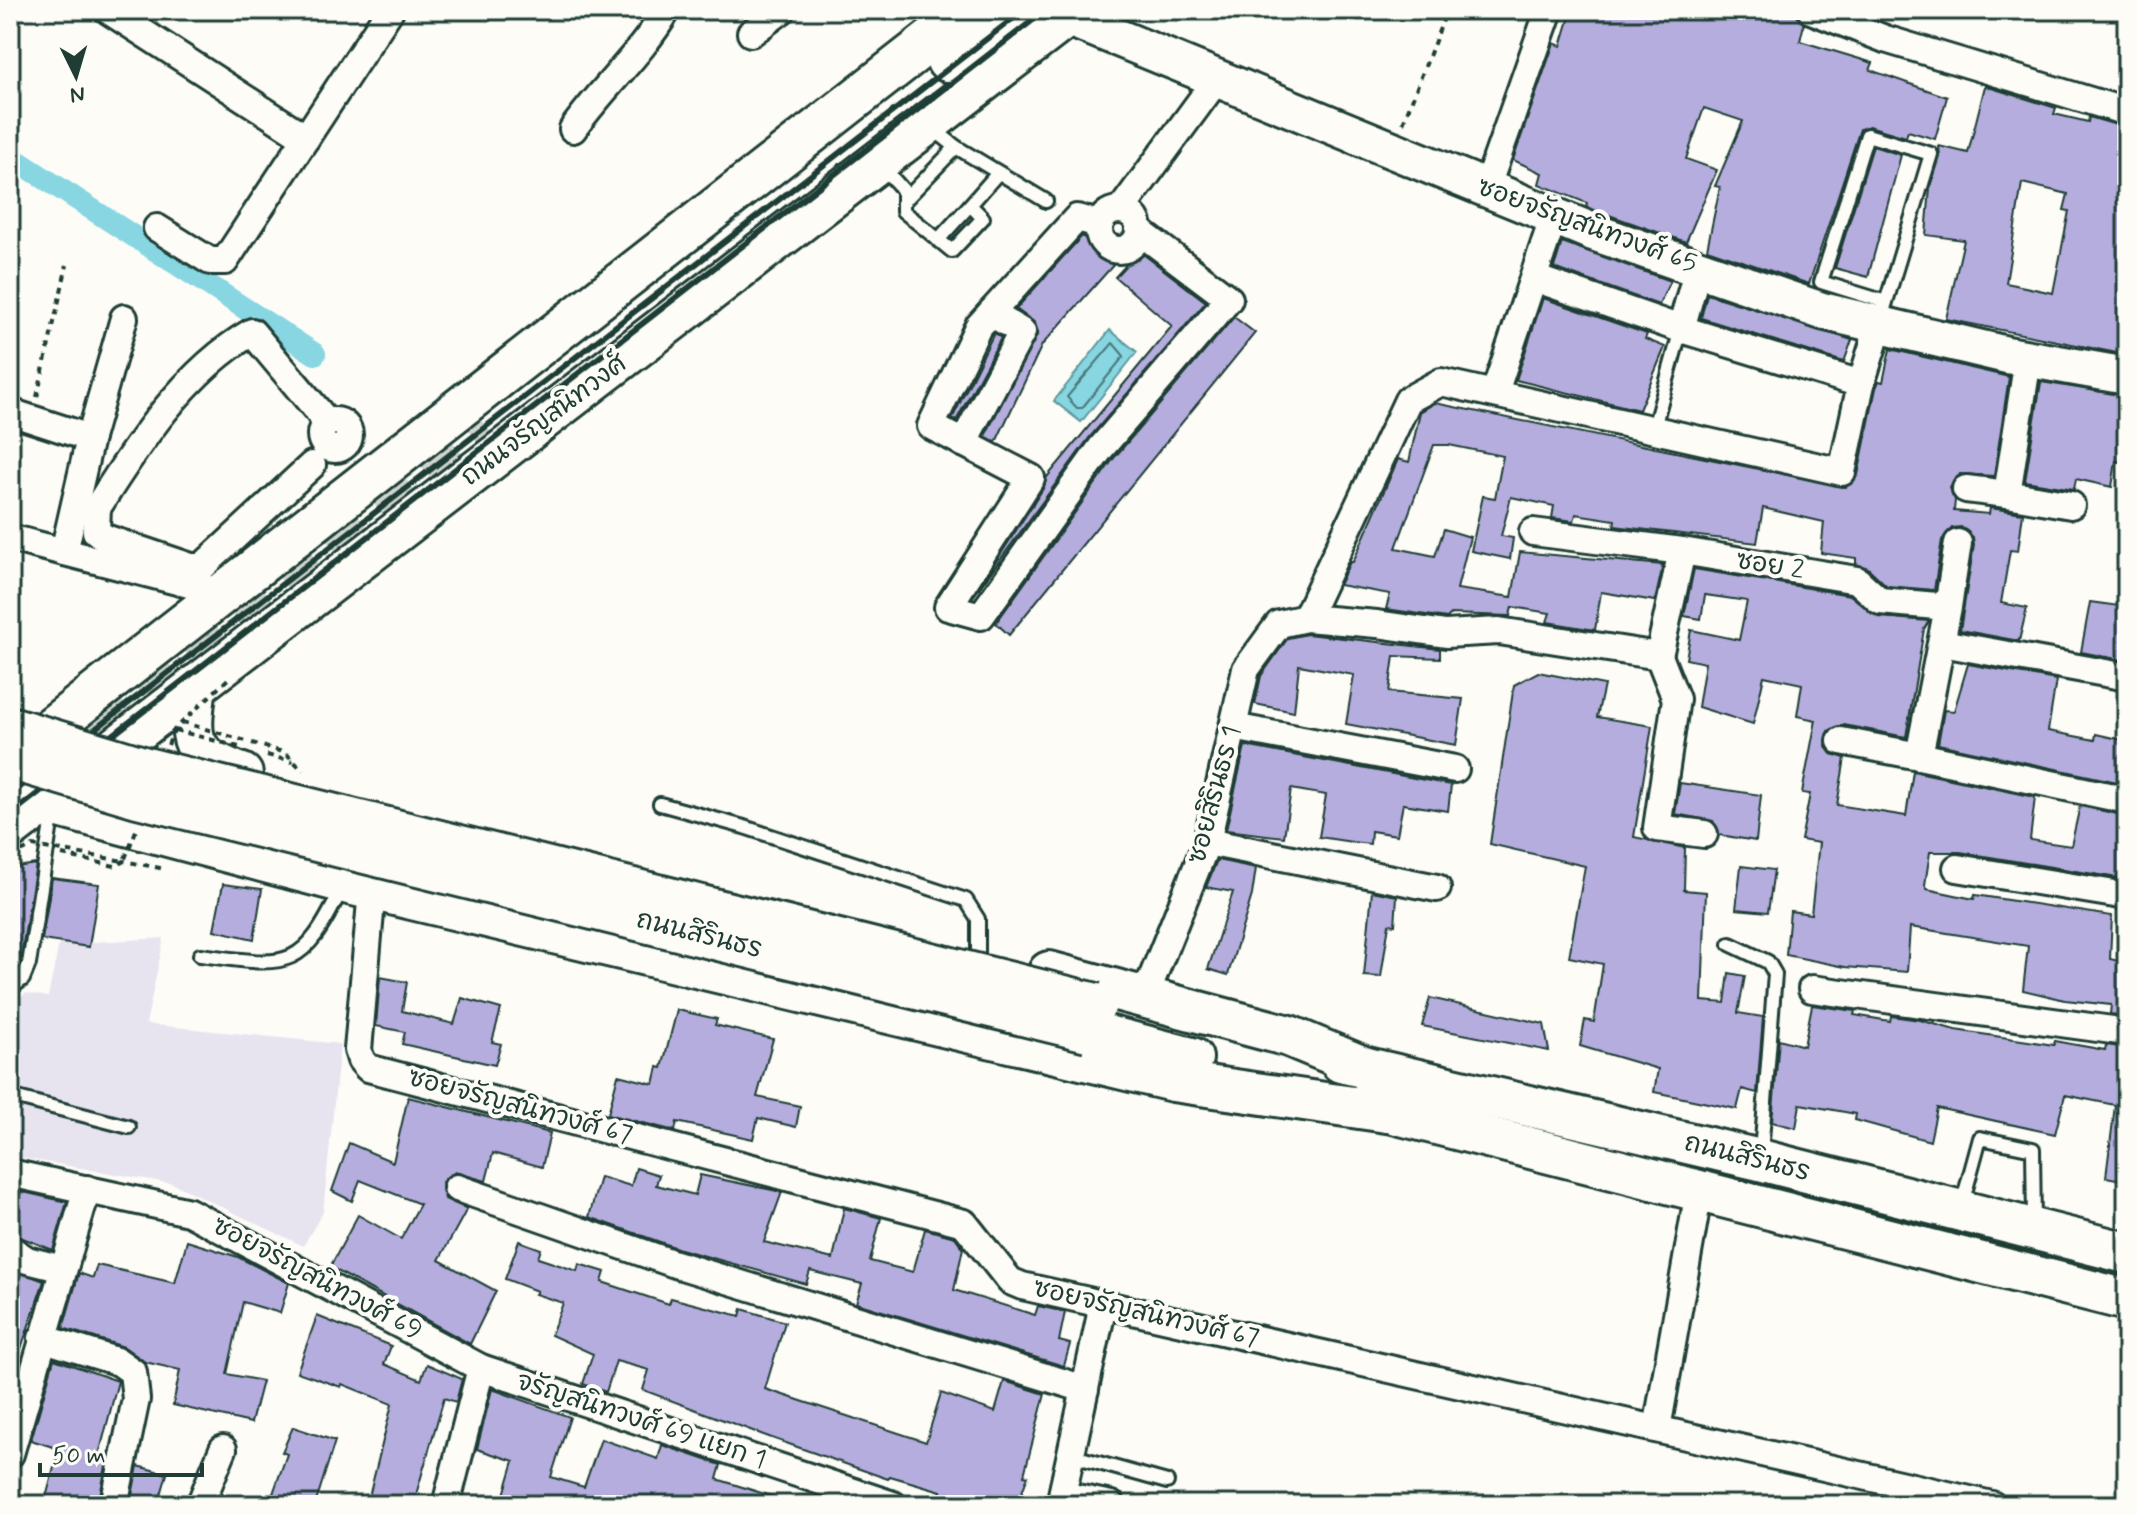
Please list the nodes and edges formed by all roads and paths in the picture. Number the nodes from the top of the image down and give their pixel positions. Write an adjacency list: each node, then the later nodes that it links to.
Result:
1 (108, 10): 16 (street)
2 (390, 10): 16 (street)
3 (667, 10): 14 (street)
4 (782, 10): 11 (street)
5 (969, 10): 46 (main road)
6 (1013, 10): 10 (main road, ถนนจรัญสนิทวงศ์)
7 (1447, 10): 17 (path)
8 (1549, 10): 20 (street)
9 (1811, 10): 13 (street)
10 (1062, 12): 12 (street, ซอยจรัญสนิทวงศ์ 65); 15 (main road, ถนนจรัญสนิทวงศ์)
11 (751, 33)
12 (1217, 79): 17 (street, ซอยจรัญสนิทวงศ์ 65); 25 (street)
13 (2127, 112)
14 (573, 129)
15 (942, 136): 18 (main road, ถนนจรัญสนิทวงศ์); 19 (lane); 21 (lane)
16 (306, 138): 26 (street)
17 (1391, 151): 20 (street, ซอยจรัญสนิทวงศ์ 65)
18 (880, 163): 21 (lane); 48 (main road, ถนนจรัญสนิทวงศ์)
19 (998, 173): 22 (lane); 23 (lane)
20 (1486, 189): 24 (street, ซอยจรัญสนิทวงศ์ 65)
21 (905, 200): 28 (lane)
22 (1046, 201)
23 (970, 205): 28 (lane); 28 (lane)
24 (1554, 216): 30 (street, ซอยจรัญสนิทวงศ์ 65); 31 (street)
25 (1110, 217): 27 (street); 27 (street); 33 (street)
26 (157, 228)
27 (1139, 231): 44 (street)
28 (938, 240)
29 (67, 265): 41 (path)
30 (1698, 268): 32 (street, ซอยจรัญสนิทวงศ์ 65); 36 (street)
31 (1534, 278): 36 (street); 40 (street)
32 (1817, 295): 34 (street, ซอยจรัญสนิทวงศ์ 65); 34 (lane)
33 (991, 313): 44 (street); 44 (street)
34 (1882, 314): 37 (street, ซอยจรัญสนิทวงศ์ 65); 39 (street)
35 (124, 318): 43 (street)
36 (1681, 329): 39 (street); 42 (lane)
37 (2028, 359): 38 (street, ซอยจรัญสนิทวงศ์ 65); 49 (street)
38 (2127, 376)
39 (1861, 384): 42 (street)
40 (1495, 392): 42 (street); 59 (street)
41 (21, 415): 43 (street)
42 (1653, 432)
43 (90, 438): 56 (street)
44 (963, 443)
45 (323, 445): 45 (street); 50 (street)
46 (401, 456): 48 (main road); 50 (main road)
47 (1966, 489): 49 (street)
48 (449, 493): 63 (main road, ถนนจรัญสนิทวงศ์)
49 (2007, 494): 51 (street)
50 (344, 500): 57 (main road)
51 (2071, 505)
52 (1533, 532): 55 (street, ซอย 2)
53 (10, 538): 56 (street)
54 (1958, 543): 58 (street)
55 (1682, 551): 58 (street, ซอย 2); 61 (street)
56 (64, 552): 57 (street)
57 (224, 593): 66 (main road)
58 (1948, 607): 60 (street)
59 (1306, 618): 61 (street); 68 (street, ซอยสิรินธร 1)
60 (1942, 643): 62 (street); 73 (street)
61 (1659, 656): 82 (street)
62 (2127, 677)
63 (196, 685): 71 (main road, ถนนจรัญสนิทวงศ์); 72 (main road)
64 (10, 708): 66 (main road, ถนนสิรินธร)
65 (182, 722): 72 (path, bridge)
66 (56, 725): 71 (main road, ถนนสิรินธร); 74 (main road)
67 (10, 727): 96 (main road, ถนนสิรินธร, bridge)
68 (1233, 727): 75 (street); 83 (street, ซอยสิรินธร 1)
69 (174, 730): 72 (path, bridge)
70 (1841, 741): 73 (street)
71 (123, 744): 72 (main road, ถนนสิรินธร); 79 (main road, ถนนจรัญสนิทวงศ์)
72 (243, 754): 76 (path); 81 (main road, ถนนสิรินธร)
73 (1919, 756): 77 (street)
74 (10, 760): 96 (main road, ถนนสิรินธร, bridge)
75 (1455, 769)
76 (303, 771)
77 (2127, 800)
78 (660, 804): 92 (lane)
79 (40, 813): 80 (main road, ถนนจรัญสนิทวงศ์); 85 (path); 86 (main road, ถนนสิรินธร); 93 (lane)
80 (10, 829)
81 (467, 829): 89 (main road); 92 (main road, ถนนสิรินธร)
82 (1704, 834)
83 (1207, 842): 87 (street); 95 (street, ซอยสิรินธร 1)
84 (1957, 868): 88 (street)
85 (170, 870)
86 (358, 886): 89 (main road, ถนนสิรินธร); 91 (lane); 113 (street, ซอยจรัญสนิทวงศ์ 67)
87 (1437, 888)
88 (2127, 896)
89 (435, 904): 100 (main road, ถนนสิรินธร)
90 (1730, 944): 102 (lane)
91 (200, 955)
92 (978, 955): 95 (main road, ถนนสิรินธร)
93 (10, 989)
94 (1812, 989): 97 (street)
95 (1145, 996): 98 (main road, ถนนสิรินธร)
96 (1092, 1017): 98 (main road, ถนนสิรินธร); 100 (main road, ถนนสิรินธร)
97 (2127, 1032)
98 (1366, 1068): 102 (main road, ถนนสิรินธร)
99 (10, 1096): 101 (lane)
100 (1387, 1112): 106 (main road, ถนนสิรินธร)
101 (129, 1127)
102 (1760, 1160): 107 (main road, ถนนสิรินธร)
103 (10, 1173): 105 (street, ซอยจรัญสนิทวงศ์ 69)
104 (457, 1188): 116 (street)
105 (87, 1189): 111 (street); 115 (street, ซอยจรัญสนิทวงศ์ 69)
106 (1699, 1191): 112 (main road, ถนนสิรินธร); 117 (street)
107 (1960, 1211): 108 (main road, ถนนสิรินธร); 108 (lane)
108 (2034, 1230): 110 (main road, ถนนสิรินธร)
109 (10, 1249): 111 (street)
110 (2127, 1253)
111 (63, 1269): 114 (street)
112 (2127, 1300)
113 (1103, 1305): 116 (street); 117 (street, ซอยจรัญสนิทวงศ์ 67)
114 (42, 1338): 119 (street); 123 (street)
115 (481, 1368): 125 (street); 126 (street, จรัญสนิทวงศ์ 69 แยก 1)
116 (1085, 1389): 120 (street)
117 (1657, 1429): 128 (street, ซอยจรัญสนิทวงศ์ 67)
118 (223, 1449): 124 (street)
119 (10, 1454)
120 (1070, 1455): 121 (lane); 122 (street)
121 (1167, 1482)
122 (1061, 1500): 127 (street)
123 (114, 1505)
124 (200, 1505)
125 (446, 1505)
126 (893, 1505)
127 (1111, 1505)
128 (1992, 1505)

